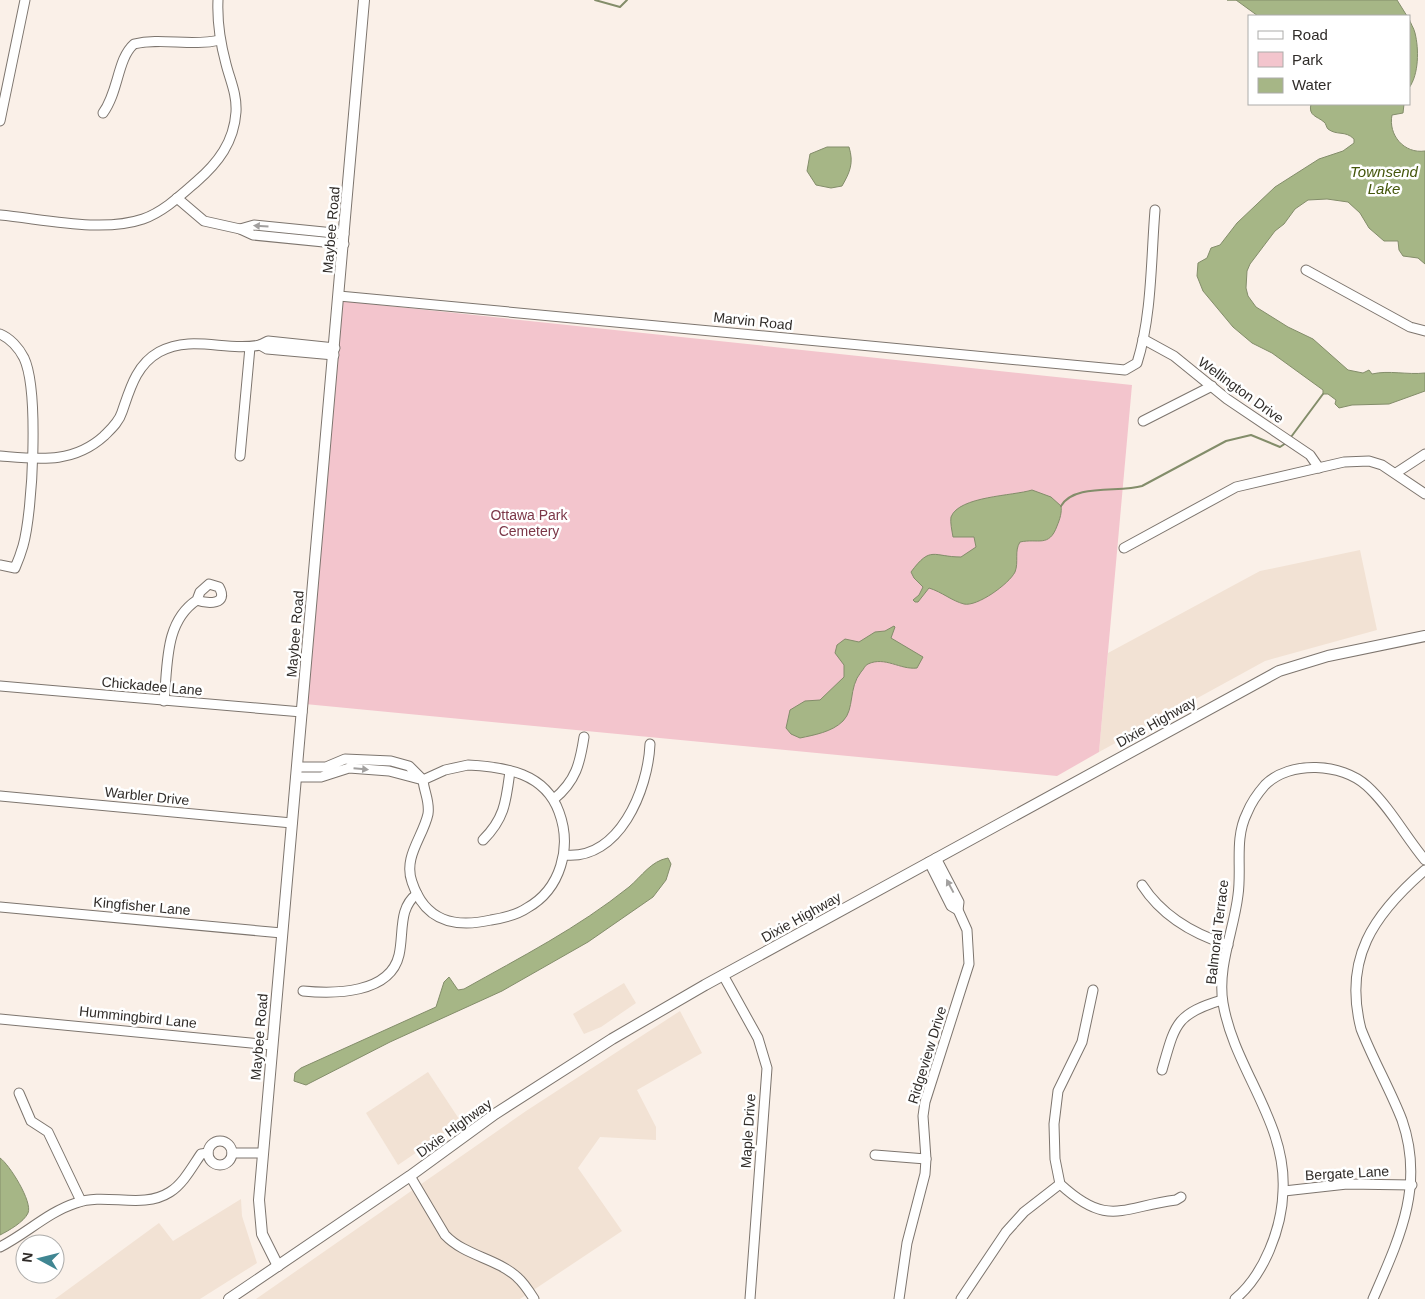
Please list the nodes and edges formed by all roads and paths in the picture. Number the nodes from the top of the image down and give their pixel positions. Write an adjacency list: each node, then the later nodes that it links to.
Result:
1 (26, 0): 6 (street)
2 (218, 0): 4 (street)
3 (364, 0): 13 (main road, Maybee Road)
4 (220, 40): 5 (street); 7 (street)
5 (103, 113)
6 (0, 121)
7 (177, 198): 9 (street); 11 (street)
8 (1155, 210): 18 (street)
9 (0, 215)
10 (286, 228): 11 (street, one-way to 11); 12 (street); 13 (street)
11 (240, 229): 12 (street)
12 (286, 238): 13 (street)
13 (344, 239): 15 (main road, Maybee Road)
14 (1306, 270): 16 (street)
15 (339, 296): 18 (street, Marvin Road); 20 (main road, Maybee Road)
16 (1425, 331)
17 (0, 334): 26 (street)
18 (1143, 339): 21 (street, Wellington Drive)
19 (250, 346): 20 (street); 25 (street); 26 (street)
20 (335, 352): 36 (main road, Maybee Road)
21 (1212, 386): 22 (street); 27 (street, Wellington Drive)
22 (1144, 420)
23 (1425, 454): 28 (street)
24 (0, 456): 26 (street)
25 (240, 456)
26 (32, 459): 31 (street)
27 (1319, 468): 28 (street); 30 (street)
28 (1396, 474): 29 (street)
29 (1425, 494)
30 (1124, 548)
31 (0, 565)
32 (197, 600): 35 (street)
33 (1425, 636): 50 (main road, Dixie Highway)
34 (0, 686): 35 (street, Chickadee Lane)
35 (164, 701): 36 (street, Chickadee Lane)
36 (302, 712): 43 (main road, Maybee Road)
37 (584, 737): 46 (street)
38 (650, 744): 49 (street)
39 (391, 761): 40 (street); 41 (street); 44 (street)
40 (328, 771): 41 (street, one-way to 41); 43 (street)
41 (389, 771): 44 (street)
42 (510, 771): 44 (street); 46 (street); 48 (street)
43 (296, 772): 47 (main road, Maybee Road)
44 (423, 780): 54 (street)
45 (0, 796): 47 (street, Warbler Drive)
46 (554, 799): 49 (street)
47 (292, 823): 56 (main road, Maybee Road)
48 (483, 840)
49 (564, 855): 54 (street)
50 (932, 860): 58 (main road, Dixie Highway); 70 (street, Ridgeview Drive)
51 (1425, 860): 57 (street, Balmoral Terrace)
52 (1425, 870): 73 (street)
53 (1142, 885): 57 (street)
54 (417, 894): 60 (street)
55 (0, 907): 56 (street, Kingfisher Lane)
56 (282, 933): 63 (main road, Maybee Road)
57 (1228, 945): 61 (street, Balmoral Terrace)
58 (723, 975): 71 (main road, Dixie Highway); 81 (street, Maple Drive)
59 (1093, 990): 72 (street)
60 (303, 991)
61 (1222, 1000): 64 (street); 74 (street, Balmoral Terrace)
62 (0, 1019): 63 (street, Hummingbird Lane)
63 (272, 1045): 68 (main road, Maybee Road)
64 (1162, 1070)
65 (19, 1093): 76 (street)
66 (208, 1153): 67 (street); 67 (street); 76 (street)
67 (232, 1153): 68 (street)
68 (263, 1153): 78 (main road, Maybee Road)
69 (875, 1155): 70 (street)
70 (926, 1159): 82 (street, Ridgeview Drive)
71 (410, 1176): 78 (main road, Dixie Highway); 80 (street)
72 (1060, 1184): 75 (street); 83 (street)
73 (1412, 1185): 74 (street, Bergate Lane); 85 (street)
74 (1284, 1190): 84 (street, Balmoral Terrace)
75 (1181, 1197)
76 (81, 1201): 77 (street)
77 (0, 1248)
78 (278, 1266): 79 (main road, Dixie Highway)
79 (229, 1299)
80 (534, 1299)
81 (750, 1299)
82 (899, 1299)
83 (961, 1299)
84 (1235, 1299)
85 (1373, 1299)

